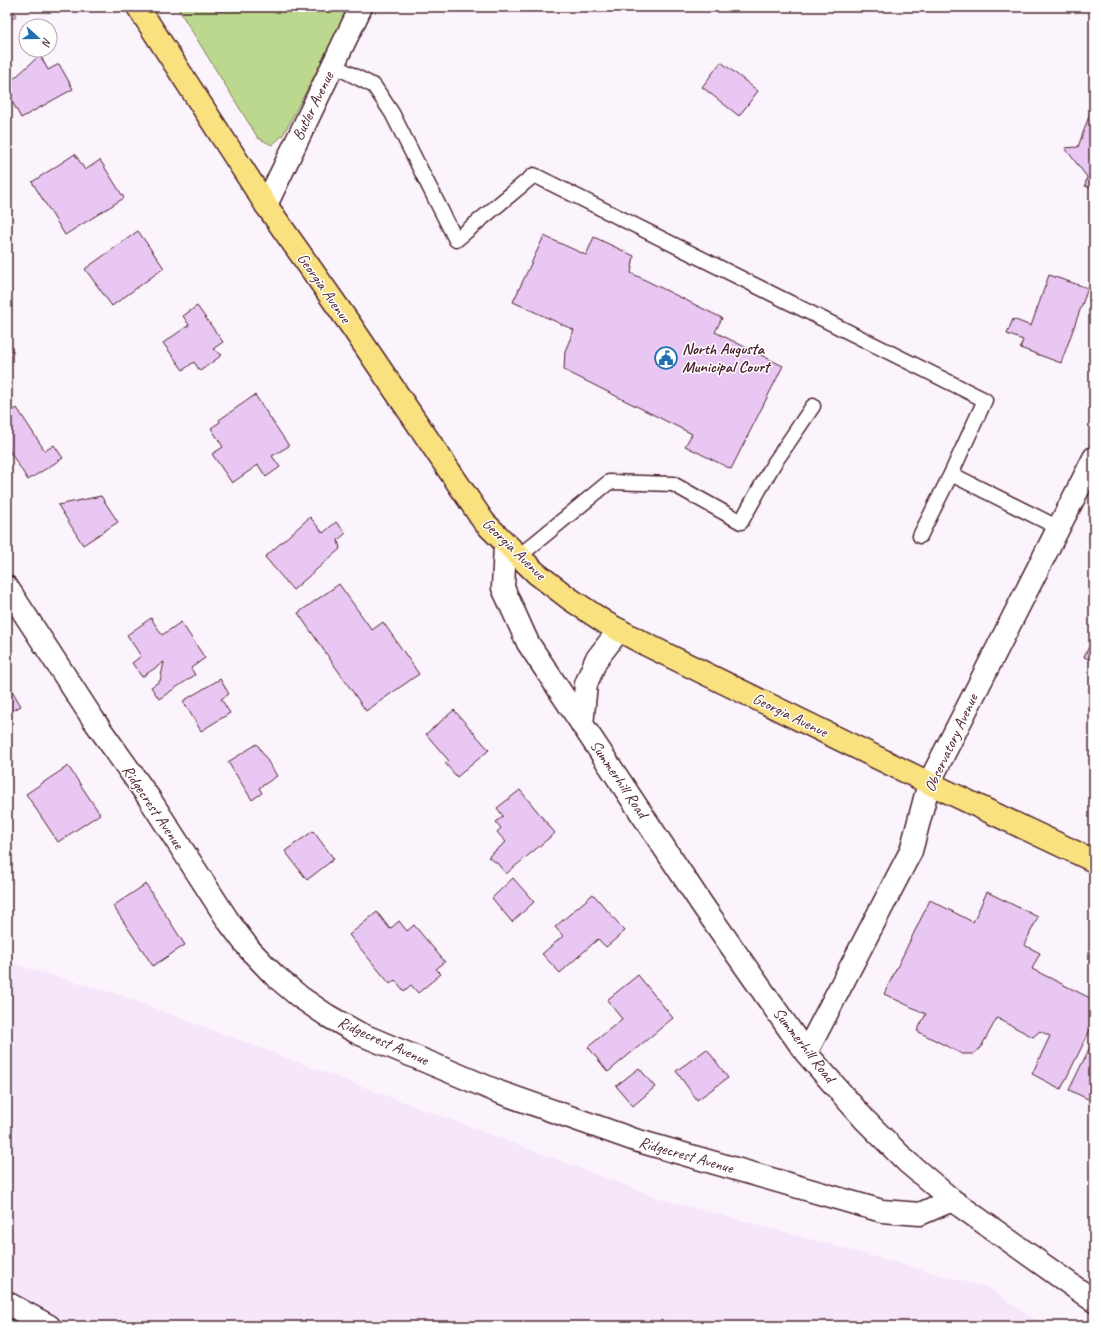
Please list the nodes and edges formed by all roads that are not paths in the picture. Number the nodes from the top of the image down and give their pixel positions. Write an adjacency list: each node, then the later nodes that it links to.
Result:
1 (138, 7): 4 (main road, Georgia Avenue)
2 (361, 7): 3 (street, Butler Avenue)
3 (333, 65): 4 (street, Butler Avenue); 7 (lane)
4 (266, 205): 10 (main road, Georgia Avenue)
5 (813, 406): 10 (lane)
6 (1094, 458): 8 (street, Observatory Avenue)
7 (951, 474): 8 (lane); 9 (lane)
8 (1059, 528): 14 (street, Observatory Avenue)
9 (920, 536)
10 (512, 550): 12 (main road, Georgia Avenue); 13 (street, Summerhill Road)
11 (7, 587): 17 (street, Ridgecrest Avenue)
12 (619, 630): 13 (street, Summerhill Road); 14 (main road, Georgia Avenue)
13 (582, 725): 16 (street, Summerhill Road)
14 (929, 783): 15 (main road, Georgia Avenue); 16 (street, Observatory Avenue)
15 (1094, 860)
16 (806, 1053): 17 (street, Summerhill Road)
17 (952, 1200): 18 (street, Summerhill Road)
18 (1094, 1301)
19 (7, 1303): 20 (street)
20 (49, 1326)

